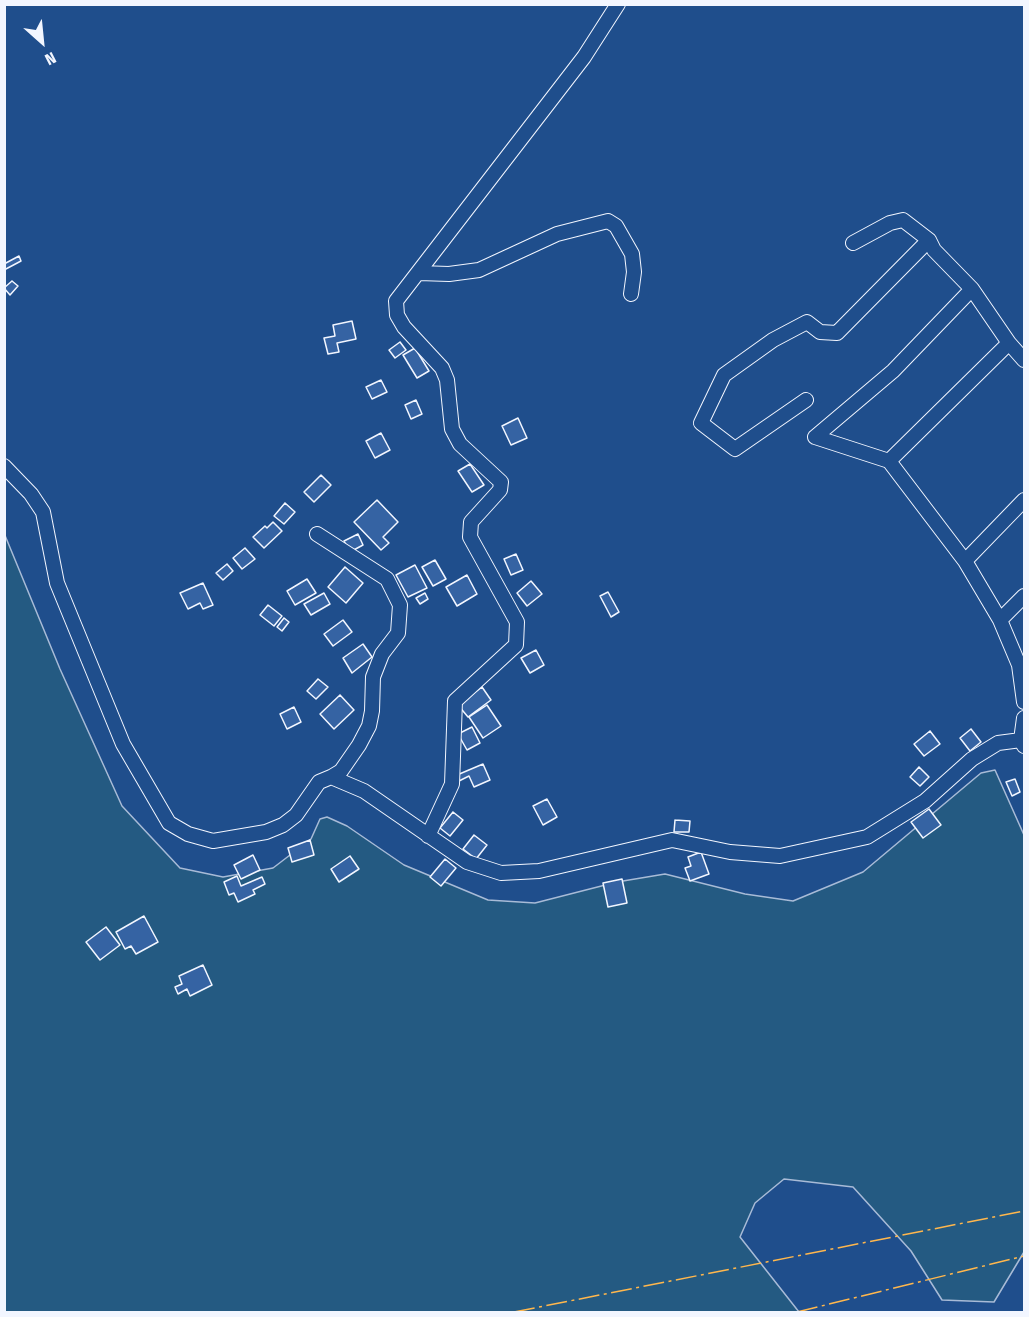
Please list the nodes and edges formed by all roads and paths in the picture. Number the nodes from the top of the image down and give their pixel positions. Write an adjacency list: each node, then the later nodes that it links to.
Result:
1 (618, 4): 4 (street)
2 (929, 240): 3 (street); 5 (street); 9 (street)
3 (853, 243)
4 (419, 273): 6 (street); 22 (street)
5 (972, 289): 7 (street); 10 (street)
6 (631, 294)
7 (1009, 343): 8 (street); 10 (street)
8 (1024, 360)
9 (806, 400)
10 (889, 461): 14 (street)
11 (4, 466): 21 (street)
12 (1024, 500): 14 (street)
13 (317, 534): 21 (street)
14 (965, 561): 16 (street)
15 (1024, 596): 16 (street)
16 (1000, 620): 17 (street)
17 (1022, 663): 18 (street)
18 (1024, 702)
19 (1024, 718): 20 (street)
20 (1023, 743): 22 (street)
21 (331, 777): 22 (street)
22 (428, 836)

